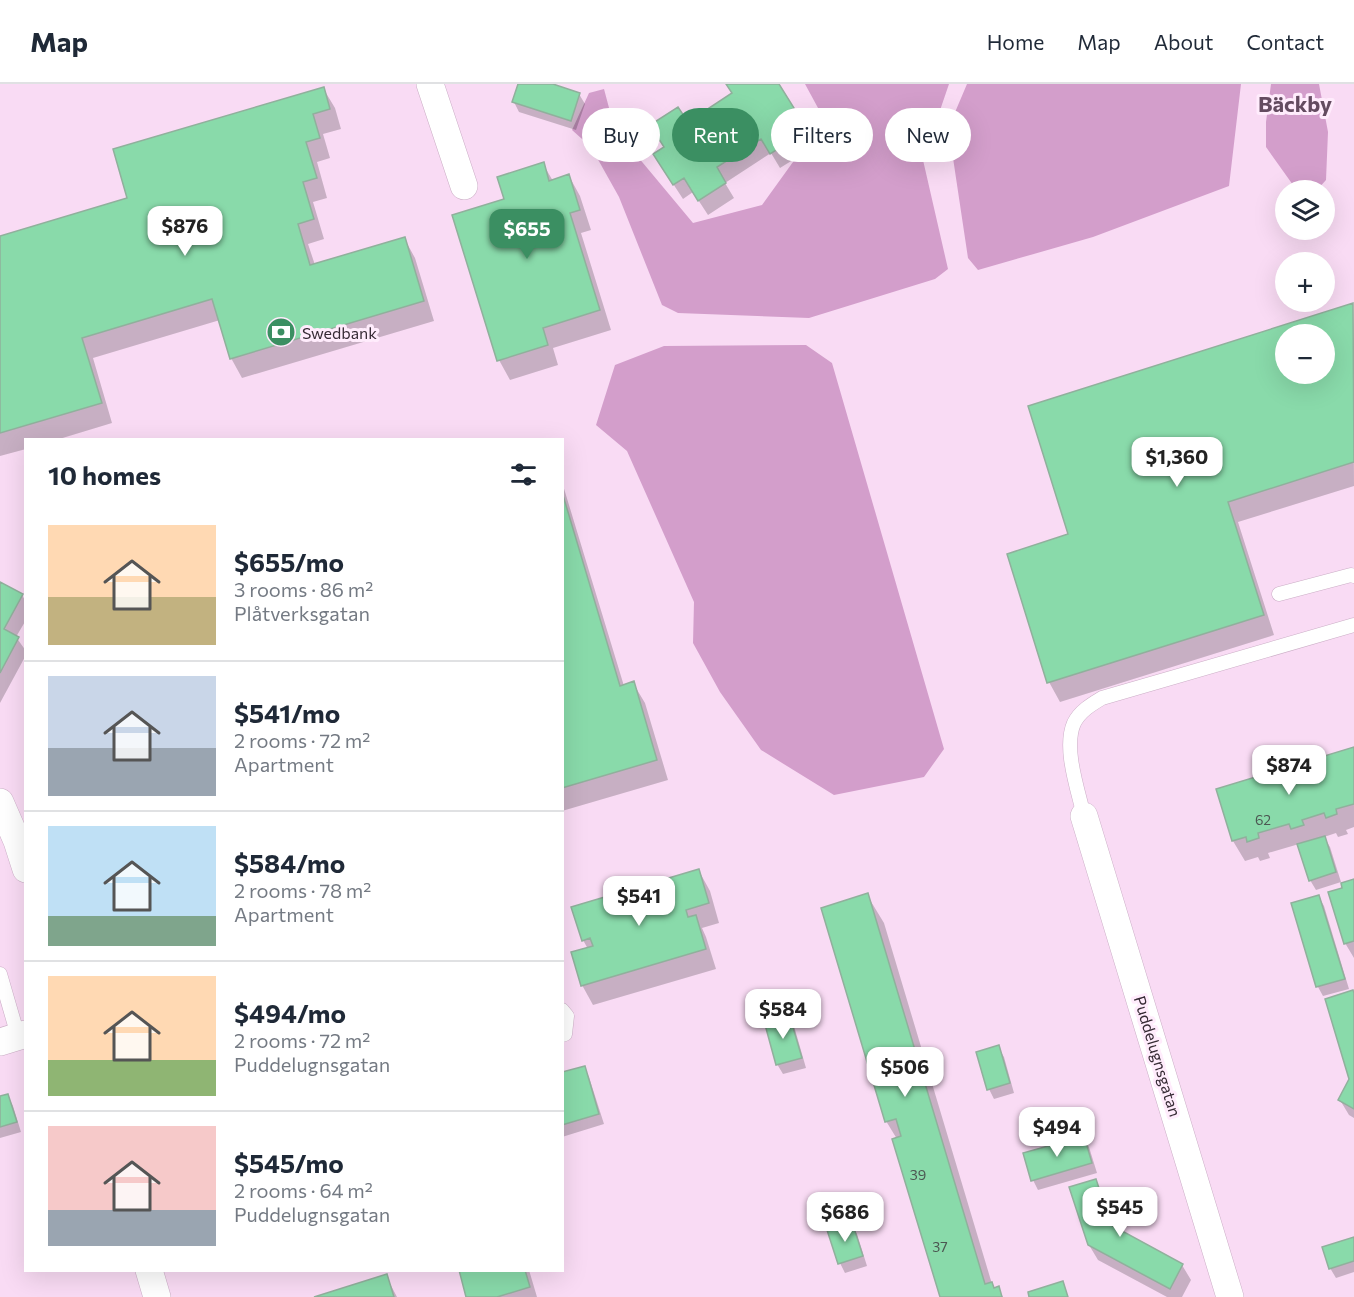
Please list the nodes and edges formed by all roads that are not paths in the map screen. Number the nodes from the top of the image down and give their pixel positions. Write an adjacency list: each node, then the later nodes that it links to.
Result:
1 (430, 84): 2 (street)
2 (464, 186)
3 (1354, 576): 4 (lane)
4 (1279, 594)
5 (1354, 625): 7 (lane)
6 (0, 802): 8 (street)
7 (1084, 816): 15 (street, Puddelugnsgatan)
8 (24, 863)
9 (0, 974): 12 (lane)
10 (564, 1012): 11 (lane)
11 (564, 1034)
12 (15, 1038)
13 (150, 1272): 14 (street)
14 (157, 1297)
15 (1230, 1297)

